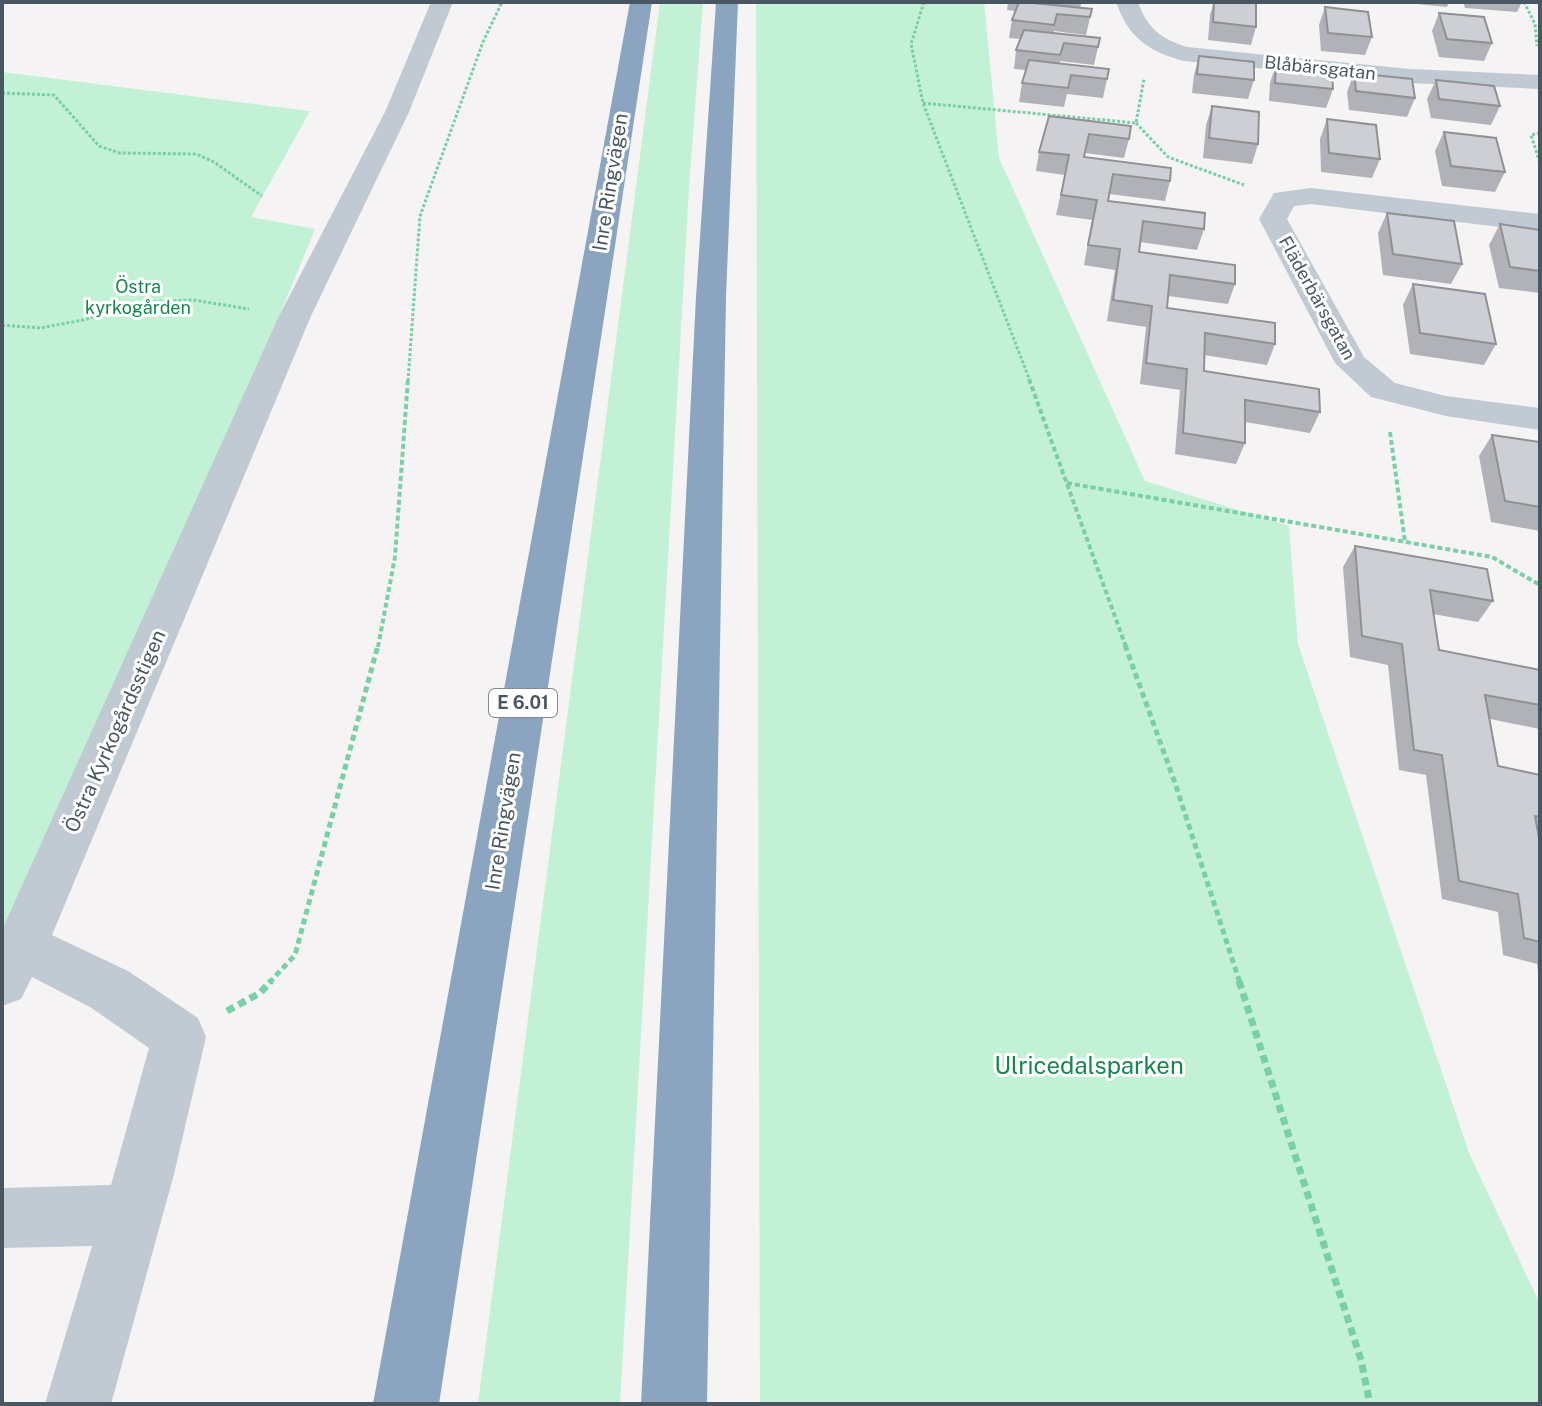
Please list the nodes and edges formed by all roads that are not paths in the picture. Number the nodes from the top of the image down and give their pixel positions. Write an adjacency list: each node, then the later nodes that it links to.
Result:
1 (442, 2): 10 (street, Östra Kyrkogårdsstigen)
2 (641, 2): 7 (highway, Inre Ringvägen / E 6.01)
3 (1127, 2): 6 (street, Blåbärsgatan)
4 (727, 5): 15 (highway)
5 (611, 40): 7 (highway)
6 (1540, 82)
7 (609, 188): 14 (highway, Inre Ringvägen / E 6.01)
8 (1540, 223): 9 (street, Fläderbärsgatan)
9 (1540, 419)
10 (11, 963): 11 (street, Östra Kyrkogårdsstigen)
11 (132, 1215): 12 (street); 13 (street)
12 (2, 1218)
13 (78, 1404)
14 (406, 1404)
15 (674, 1404)

